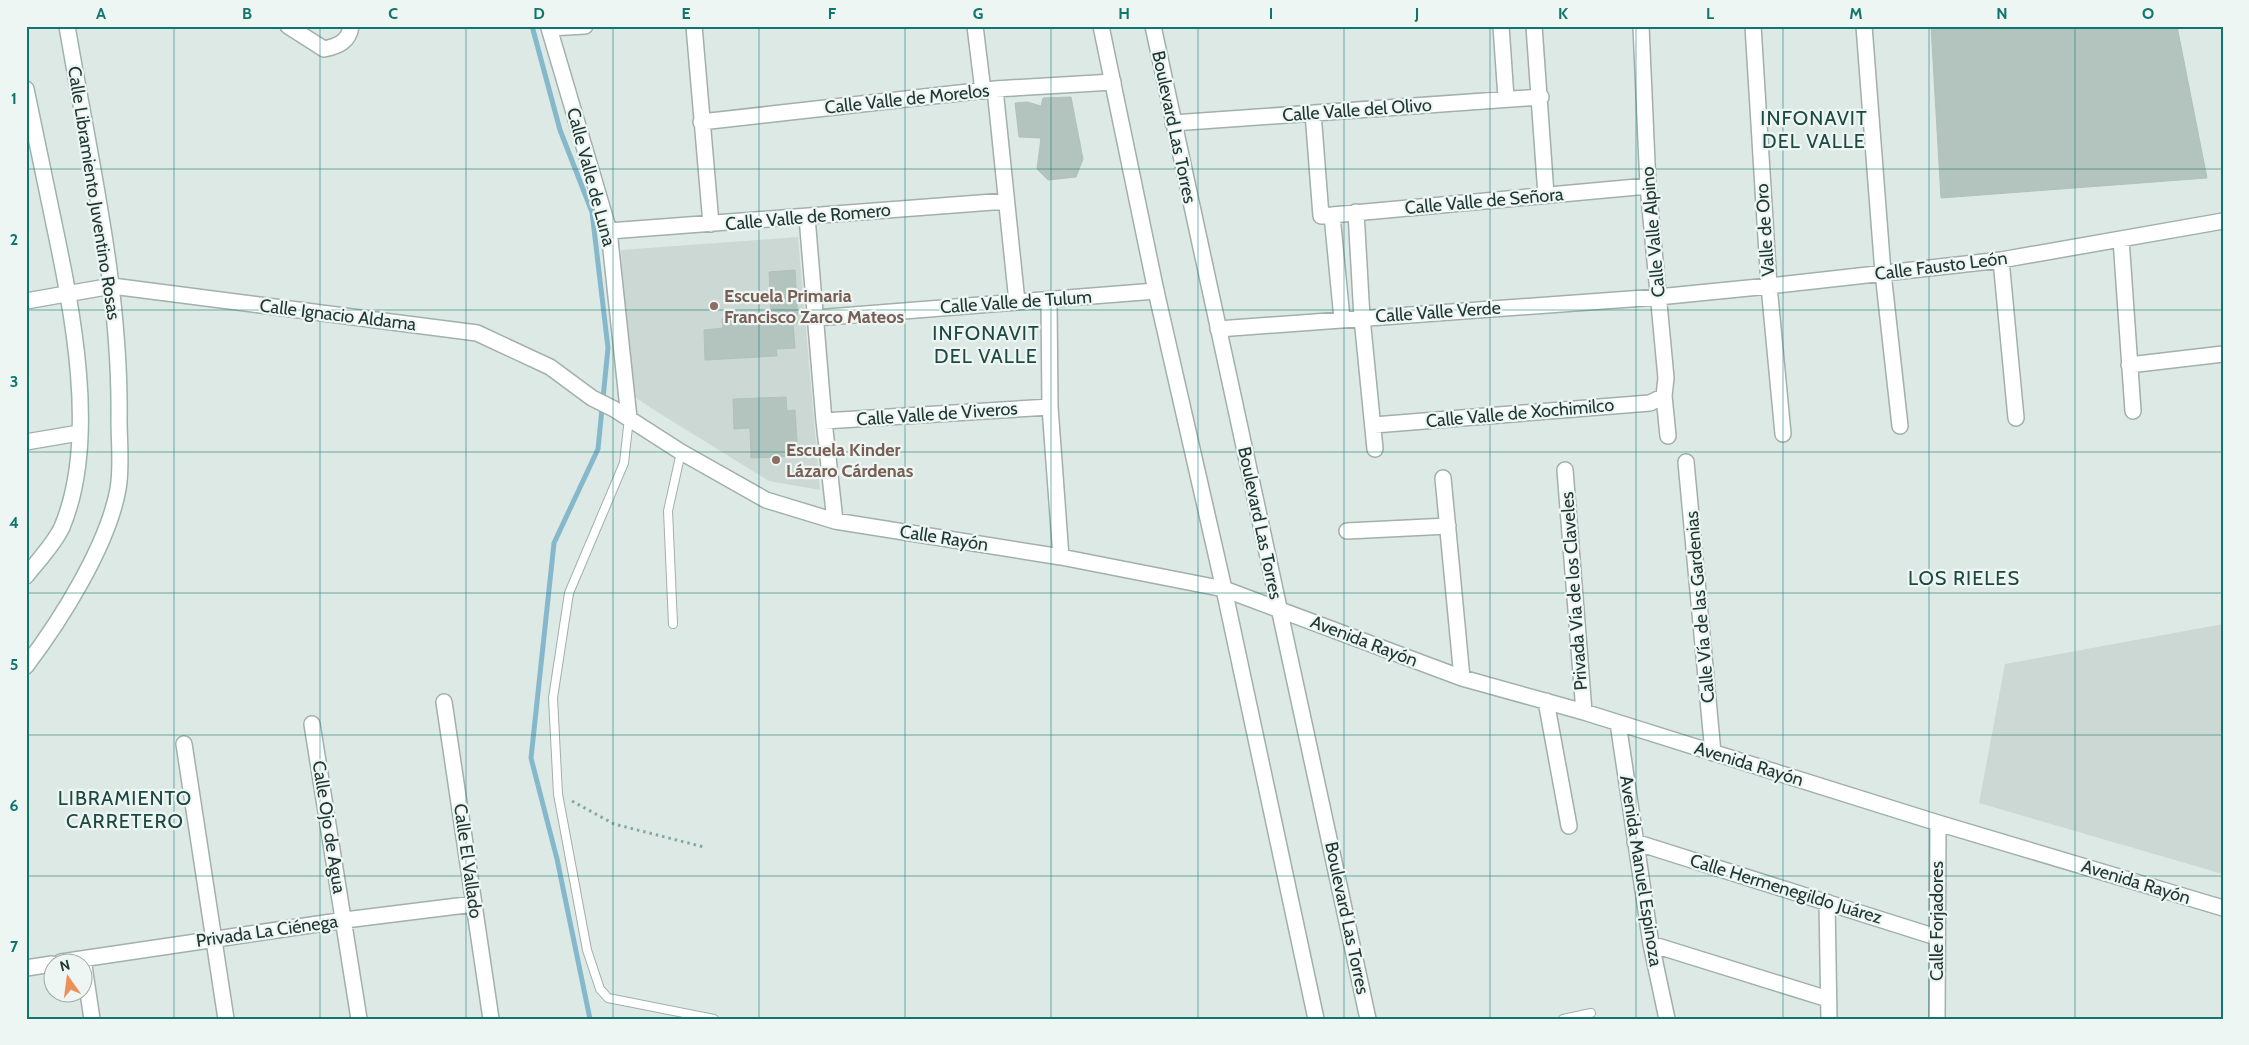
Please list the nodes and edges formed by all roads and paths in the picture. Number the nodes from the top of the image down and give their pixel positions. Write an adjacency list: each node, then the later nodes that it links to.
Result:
1 (67, 26): 34 (street, Calle Libramiento Juventino Rosas)
2 (288, 26): 3 (street)
3 (351, 26)
4 (585, 26): 30 (street, Calle Valle de Luna)
5 (694, 26): 20 (street)
6 (975, 26): 16 (street)
7 (1101, 26): 14 (street)
8 (1153, 26): 21 (street, Boulevard Las Torres)
9 (1501, 26): 18 (street)
10 (1534, 26): 17 (street)
11 (1640, 26): 22 (street, Calle Valle Alpino)
12 (1752, 26): 35 (street, Valle de Oro)
13 (1864, 26): 33 (street)
14 (1113, 82): 16 (street, Calle Valle de Morelos); 37 (street)
15 (26, 89): 36 (street)
16 (989, 90): 20 (street, Calle Valle de Morelos); 24 (street)
17 (1540, 97): 18 (street, Calle Valle del Olivo); 23 (street)
18 (1506, 98): 19 (street, Calle Valle del Olivo)
19 (1313, 113): 21 (street, Calle Valle del Olivo); 26 (street)
20 (701, 122): 29 (street)
21 (1173, 123): 45 (street, Boulevard Las Torres)
22 (1648, 186): 23 (street, Calle Valle de Señora); 38 (street, Calle Valle Alpino)
23 (1546, 195): 25 (street, Calle Valle de Señora)
24 (1006, 201): 27 (street, Calle Valle de Romero); 41 (street)
25 (1356, 212): 26 (street, Calle Valle de Señora); 43 (street)
26 (1326, 215): 44 (street)
27 (806, 217): 29 (street, Calle Valle de Romero); 42 (street)
28 (2223, 221): 31 (street, Calle Fausto León)
29 (711, 224): 30 (street, Calle Valle de Romero)
30 (609, 231): 51 (street, Calle Valle de Luna)
31 (2121, 239): 32 (street, Calle Fausto León); 47 (street)
32 (2001, 260): 33 (street, Calle Fausto León); 52 (street)
33 (1883, 273): 35 (street, Calle Fausto León); 55 (street)
34 (112, 286): 36 (street, Calle Ignacio Aldama); 51 (street, Calle Ignacio Aldama); 73 (street, Calle Libramiento Juventino Rosas)
35 (1769, 286): 38 (street, Calle Fausto León); 57 (street, Valle de Oro)
36 (68, 292): 40 (street, Calle Ignacio Aldama); 56 (street)
37 (1156, 292): 39 (street, Calle Valle de Tulum); 70 (street)
38 (1658, 297): 43 (street, Calle Valle Verde); 48 (street, Calle Valle Alpino)
39 (1049, 300): 41 (street, Calle Valle de Tulum); 49 (street)
40 (26, 301)
41 (1017, 302): 42 (street, Calle Valle de Tulum)
42 (815, 318): 53 (street)
43 (1362, 318): 44 (street, Calle Valle Verde); 54 (street)
44 (1342, 319): 45 (street, Calle Valle Verde)
45 (1218, 329): 71 (street, Boulevard Las Torres)
46 (2223, 354): 47 (street)
47 (2129, 365): 50 (street)
48 (1664, 396): 54 (street, Calle Valle de Xochimilco); 58 (street, Calle Valle Alpino)
49 (1050, 407): 53 (street, Calle Valle de Viveros); 68 (street)
50 (2133, 411)
51 (629, 418): 61 (street, Calle Rayón); 82 (lane)
52 (2016, 418)
53 (824, 421): 65 (street)
54 (1374, 425): 60 (street)
55 (1900, 426)
56 (79, 433): 59 (street); 69 (street)
57 (1783, 434)
58 (1668, 436)
59 (26, 442)
60 (1375, 449)
61 (681, 452): 65 (street, Calle Rayón); 72 (lane)
62 (1686, 462): 81 (street, Calle Vía de las Gardenias)
63 (1565, 470): 77 (street, Privada Vía de los Claveles)
64 (1443, 478): 66 (street)
65 (835, 521): 68 (street, Calle Rayón)
66 (1448, 526): 67 (street); 74 (street)
67 (1348, 531)
68 (1061, 556): 70 (street, Calle Rayón)
69 (26, 576)
70 (1224, 589): 71 (street, Calle Rayón); 105 (street)
71 (1279, 609): 74 (street, Avenida Rayón); 106 (street, Boulevard Las Torres)
72 (672, 624)
73 (26, 666)
74 (1462, 678): 75 (street, Avenida Rayón)
75 (1546, 701): 77 (street, Avenida Rayón); 84 (street)
76 (444, 702): 88 (street, Calle El Vallado)
77 (1584, 712): 78 (street, Avenida Rayón)
78 (1618, 723): 81 (street, Avenida Rayón); 85 (street, Avenida Manuel Espinoza)
79 (312, 724): 90 (street, Calle Ojo de Agua)
80 (184, 744): 92 (street)
81 (1713, 753): 83 (street, Avenida Rayón)
82 (558, 794): 86 (path); 104 (lane)
83 (1938, 823): 89 (street, Avenida Rayón); 91 (street, Calle Forjadores)
84 (1569, 826)
85 (1635, 842): 87 (street, Calle Hermenegildo Juárez); 93 (street, Avenida Manuel Espinoza)
86 (704, 847)
87 (1827, 902): 91 (street, Calle Hermenegildo Juárez); 97 (street)
88 (474, 904): 90 (street, Privada La Ciénega); 103 (street, Calle El Vallado)
89 (2223, 908)
90 (345, 920): 92 (street, Privada La Ciénega); 102 (street, Calle Ojo de Agua)
91 (1936, 937): 110 (street, Calle Forjadores)
92 (213, 939): 94 (street, Privada La Ciénega); 101 (street)
93 (1651, 944): 97 (street); 108 (street, Avenida Manuel Espinoza)
94 (92, 958)
95 (42, 966): 96 (street)
96 (26, 968)
97 (1828, 999): 109 (street)
98 (89, 1002): 100 (street)
99 (1591, 1013): 107 (lane)
100 (92, 1019)
101 (226, 1019)
102 (359, 1019)
103 (491, 1019)
104 (714, 1019)
105 (1316, 1019)
106 (1368, 1019)
107 (1563, 1019)
108 (1667, 1019)
109 (1829, 1019)
110 (1937, 1019)

